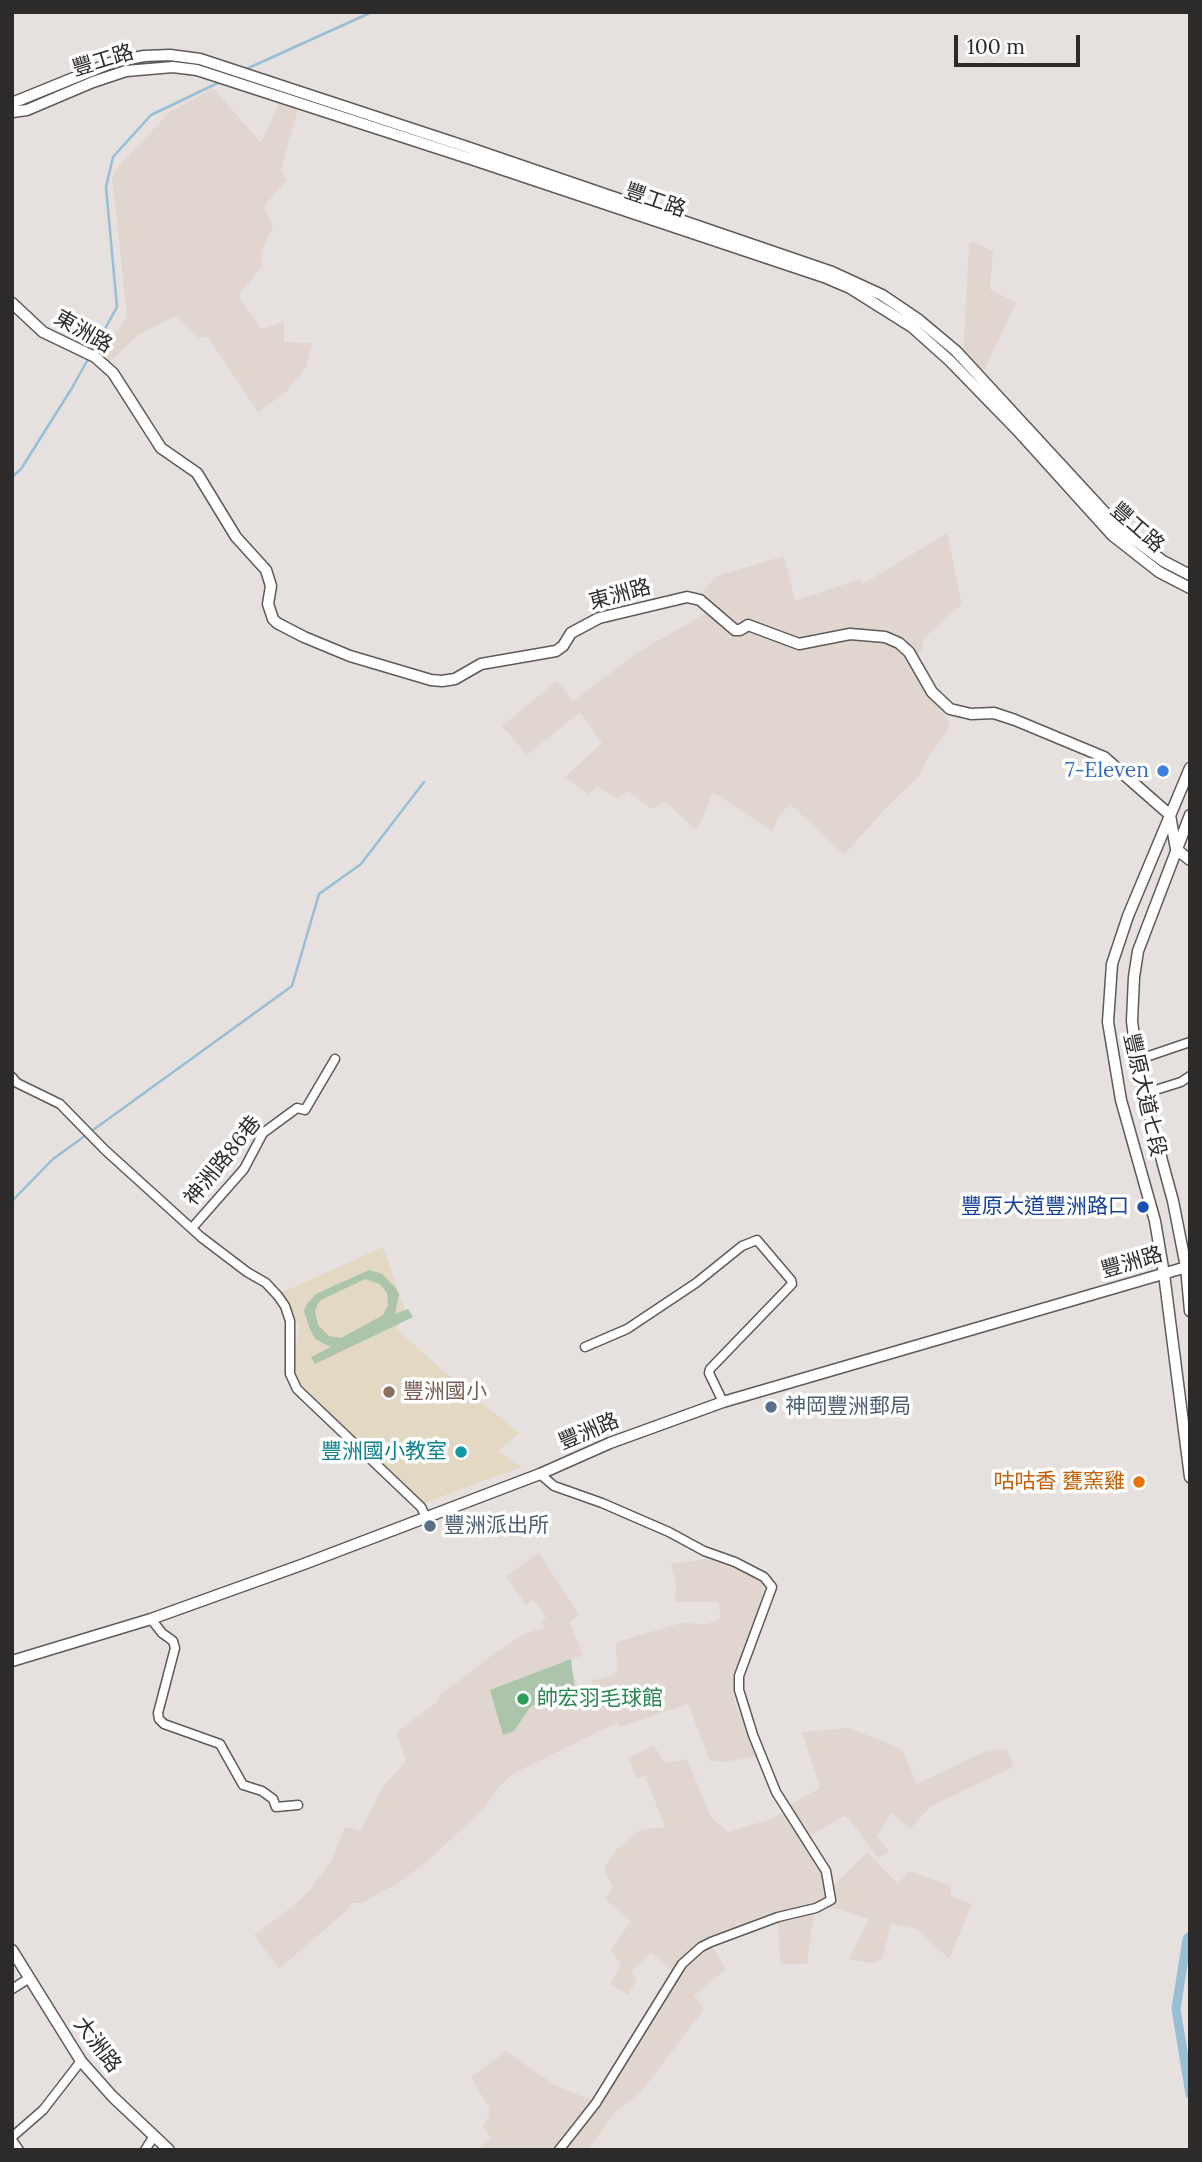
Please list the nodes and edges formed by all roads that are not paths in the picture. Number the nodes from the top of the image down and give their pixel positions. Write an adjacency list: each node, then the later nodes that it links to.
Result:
1 (12, 103): 4 (street, 豐工路)
2 (12, 113): 5 (street, 豐工路)
3 (12, 303): 7 (street, 東洲路)
4 (1190, 575)
5 (1190, 588)
6 (1190, 768): 7 (street, 豐原大道七段)
7 (1170, 815): 9 (street); 19 (street, 豐原大道七段)
8 (1190, 815): 9 (street, 豐原大道七段)
9 (1176, 849): 10 (street); 13 (street, 豐原大道七段)
10 (1190, 860)
11 (1190, 1042): 13 (street)
12 (335, 1059): 17 (street, 神洲路86巷)
13 (1137, 1060): 16 (street, 豐原大道七段)
14 (1190, 1076): 16 (street)
15 (14, 1083): 17 (street)
16 (1146, 1093): 18 (street, 豐原大道七段)
17 (192, 1228): 25 (street)
18 (1188, 1267): 19 (street, 豐洲路); 20 (street, 豐原大道七段)
19 (1164, 1275): 22 (street, 豐洲路); 24 (street, 豐原大道七段)
20 (1190, 1311)
21 (586, 1347): 22 (street)
22 (723, 1402): 23 (street, 豐洲路)
23 (540, 1474): 25 (street, 豐洲路); 38 (street)
24 (1190, 1477)
25 (426, 1517): 26 (street, 豐洲路)
26 (151, 1619): 27 (street, 豐洲路); 28 (street)
27 (12, 1661)
28 (298, 1805)
29 (12, 1950): 30 (street, 大洲路)
30 (28, 1979): 31 (street); 32 (street, 大洲路)
31 (12, 1989)
32 (81, 2061): 33 (street, 大洲路); 34 (street)
33 (154, 2136): 36 (street); 37 (street, 大洲路)
34 (12, 2139): 35 (street)
35 (19, 2150)
36 (145, 2150)
37 (169, 2150)
38 (559, 2150)

